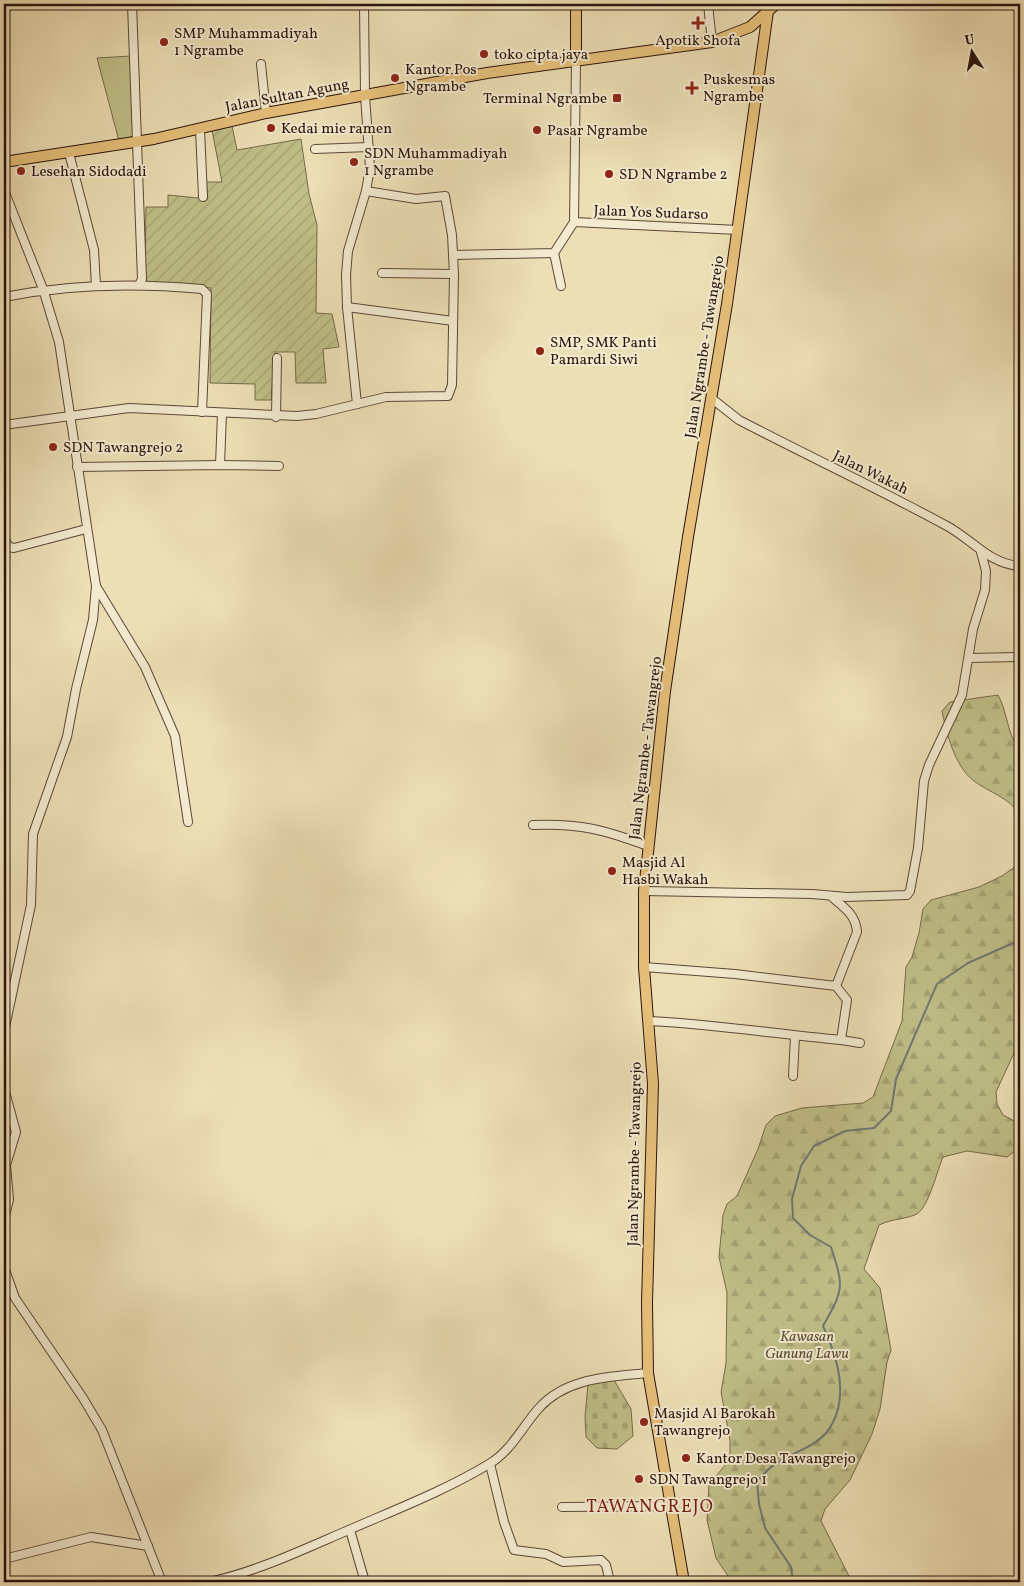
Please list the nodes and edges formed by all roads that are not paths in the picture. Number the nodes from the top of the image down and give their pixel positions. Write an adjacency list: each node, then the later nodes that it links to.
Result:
1 (132, 4): 13 (street)
2 (364, 4): 10 (street)
3 (576, 4): 8 (main road)
4 (708, 4): 7 (street)
5 (776, 4): 6 (main road, Jalan Sultan Agung)
6 (768, 11): 7 (main road, Jalan Sultan Agung); 22 (main road, Jalan Ngrambe - Tawangrejo)
7 (712, 42): 8 (main road, Jalan Sultan Agung)
8 (576, 61): 10 (main road, Jalan Sultan Agung); 21 (street, Jalan Yos Sudarso)
9 (261, 64): 11 (street)
10 (365, 95): 11 (main road, Jalan Sultan Agung); 14 (street)
11 (266, 113): 12 (main road, Jalan Sultan Agung)
12 (200, 128): 13 (main road, Jalan Sultan Agung); 20 (street)
13 (138, 142): 16 (main road, Jalan Sultan Agung); 27 (street)
14 (369, 147): 15 (street); 19 (street)
15 (315, 149)
16 (69, 153): 17 (main road, Jalan Sultan Agung); 28 (street)
17 (4, 162)
18 (4, 190): 30 (street)
19 (366, 191): 24 (street); 32 (street)
20 (204, 197)
21 (574, 222): 22 (street, Jalan Yos Sudarso); 23 (street)
22 (738, 230): 35 (main road, Jalan Ngrambe - Tawangrejo)
23 (554, 253): 24 (street); 29 (street)
24 (453, 254): 26 (street)
25 (382, 273): 26 (street)
26 (454, 274): 33 (street)
27 (139, 285): 28 (street); 37 (street)
28 (96, 286): 30 (street)
29 (561, 286)
30 (43, 289): 31 (street); 39 (street)
31 (4, 297)
32 (347, 307): 33 (street); 36 (street)
33 (453, 321): 36 (street)
34 (277, 358): 40 (street)
35 (711, 398): 47 (street, Jalan Wakah); 54 (main road, Jalan Ngrambe - Tawangrejo)
36 (358, 404): 40 (street)
37 (202, 412): 38 (street); 39 (street)
38 (222, 413): 40 (street); 42 (street)
39 (71, 417): 41 (street); 44 (street)
40 (276, 417)
41 (4, 425)
42 (220, 464): 43 (street); 44 (street)
43 (279, 466)
44 (77, 467): 45 (street)
45 (86, 529): 46 (street); 49 (street)
46 (4, 538)
47 (981, 552): 48 (street, Jalan Wakah); 51 (street)
48 (1020, 566)
49 (96, 586): 52 (street); 60 (street)
50 (1020, 657): 51 (street)
51 (969, 658): 56 (street)
52 (188, 822)
53 (533, 826): 54 (street)
54 (648, 846): 55 (main road, Jalan Ngrambe - Tawangrejo)
55 (644, 891): 56 (street); 57 (main road, Jalan Ngrambe - Tawangrejo)
56 (831, 896): 58 (street)
57 (644, 967): 58 (street); 59 (main road, Jalan Ngrambe - Tawangrejo)
58 (836, 986): 62 (street)
59 (648, 1021): 61 (street); 68 (main road, Jalan Ngrambe - Tawangrejo)
60 (4, 1032)
61 (795, 1036): 62 (street); 64 (street)
62 (840, 1040): 63 (street)
63 (860, 1044)
64 (793, 1076)
65 (4, 1088): 66 (street)
66 (4, 1219)
67 (4, 1267): 73 (street)
68 (648, 1372): 69 (street); 71 (main road, Jalan Ngrambe - Tawangrejo)
69 (490, 1464): 72 (street); 78 (street)
70 (562, 1506): 71 (street)
71 (670, 1506): 79 (main road, Jalan Ngrambe - Tawangrejo)
72 (350, 1530): 76 (street); 77 (street)
73 (148, 1546): 74 (street); 75 (street)
74 (4, 1560)
75 (162, 1582)
76 (209, 1582)
77 (365, 1582)
78 (610, 1582)
79 (684, 1582)

